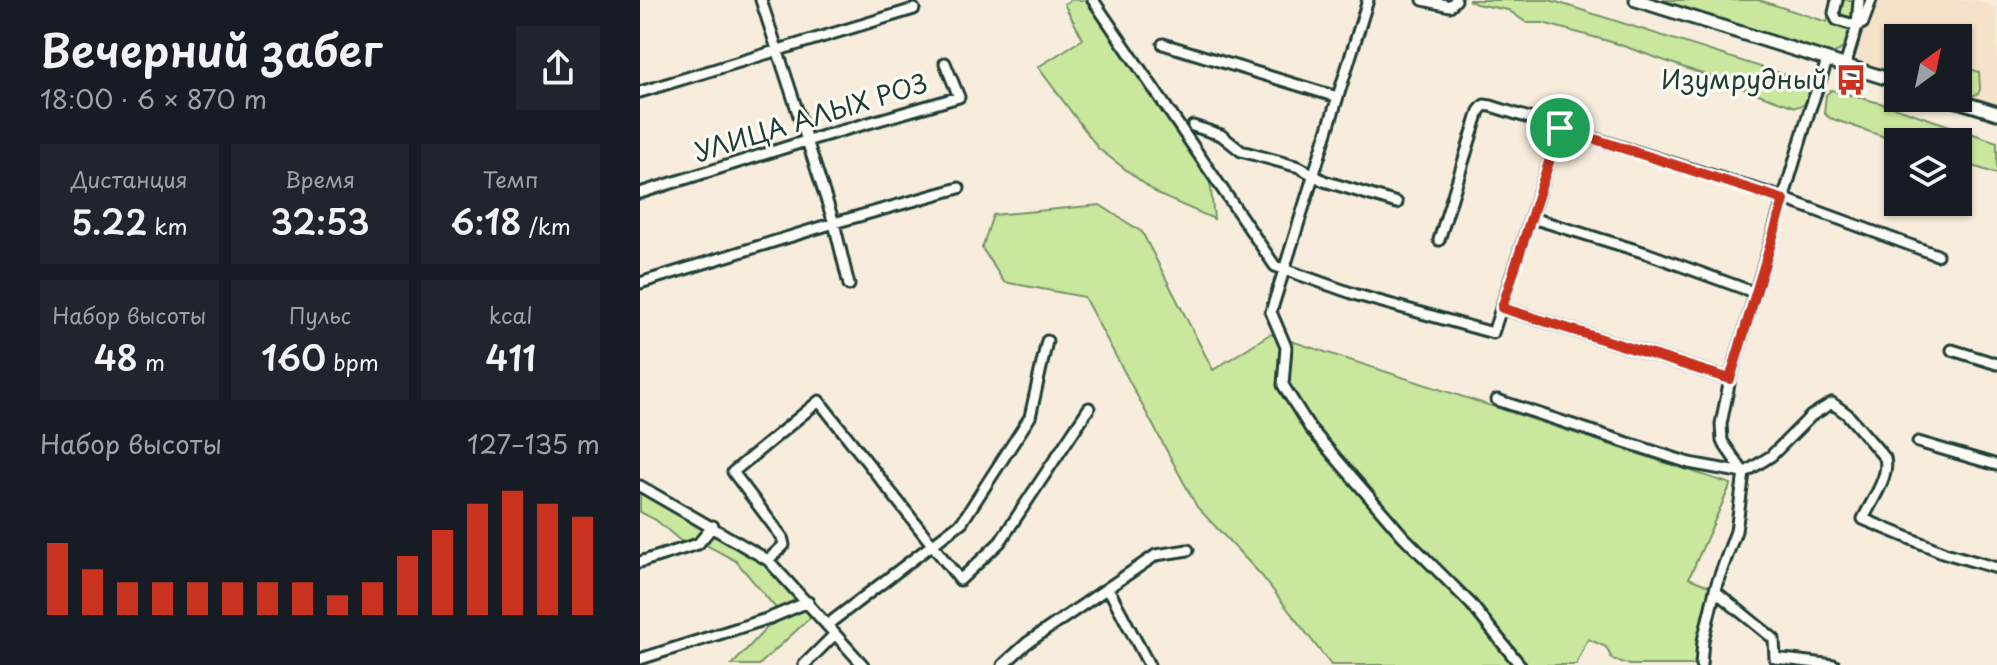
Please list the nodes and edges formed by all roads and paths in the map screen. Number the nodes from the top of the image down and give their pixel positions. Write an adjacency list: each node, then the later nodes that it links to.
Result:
1 (761, 0): 13 (street)
2 (1093, 0): 34 (street)
3 (1368, 0): 19 (street)
4 (1423, 0): 5 (street)
5 (1456, 0)
6 (1636, 0): 14 (main road)
7 (1837, 0): 11 (street)
8 (1859, 0): 11 (street)
9 (1871, 0): 11 (street)
10 (914, 9): 13 (street)
11 (1857, 26): 16 (street)
12 (1163, 44): 19 (street)
13 (777, 50): 18 (street); 24 (street)
14 (1827, 61): 16 (main road); 28 (street)
15 (945, 63): 24 (street, УЛИЦА АЛЫХ РОЗ)
16 (1845, 66): 17 (main road)
17 (1884, 78)
18 (640, 92)
19 (1337, 97): 25 (street)
20 (1972, 105): 21 (main road)
21 (1997, 113)
22 (1193, 126): 25 (street)
23 (1560, 128): 28 (street); 30 (street); 32 (street)
24 (806, 141): 27 (street, УЛИЦА АЛЫХ РОЗ); 31 (street)
25 (1312, 174): 29 (street); 34 (street)
26 (959, 188): 31 (street)
27 (640, 193)
28 (1784, 200): 33 (street); 37 (street)
29 (1397, 203)
30 (1532, 218): 37 (street); 38 (street)
31 (834, 223): 35 (street); 36 (street)
32 (1439, 240)
33 (1937, 255)
34 (1285, 270): 38 (street); 66 (street)
35 (640, 283)
36 (849, 285)
37 (1756, 293): 42 (street)
38 (1502, 308): 42 (street)
39 (1047, 341): 50 (street)
40 (1952, 350): 41 (street)
41 (1997, 364)
42 (1730, 379): 47 (street)
43 (1497, 400): 47 (street)
44 (1089, 408): 50 (street)
45 (1918, 442): 46 (street)
46 (1997, 465)
47 (1744, 473): 54 (street); 56 (street)
48 (640, 486): 49 (street)
49 (713, 526): 52 (street); 53 (street)
50 (933, 544): 52 (street); 58 (street)
51 (1188, 550): 55 (street)
52 (768, 560): 57 (street)
53 (640, 562)
54 (1997, 568)
55 (1108, 588): 64 (street); 65 (street)
56 (1715, 591): 61 (street); 67 (street)
57 (808, 602): 58 (street); 60 (street)
58 (827, 625): 59 (street)
59 (835, 634): 62 (street); 63 (street)
60 (640, 659)
61 (1773, 662): 68 (street)
62 (804, 665)
63 (863, 665)
64 (1003, 665)
65 (1149, 665)
66 (1520, 665)
67 (1701, 665)
68 (1834, 665)

